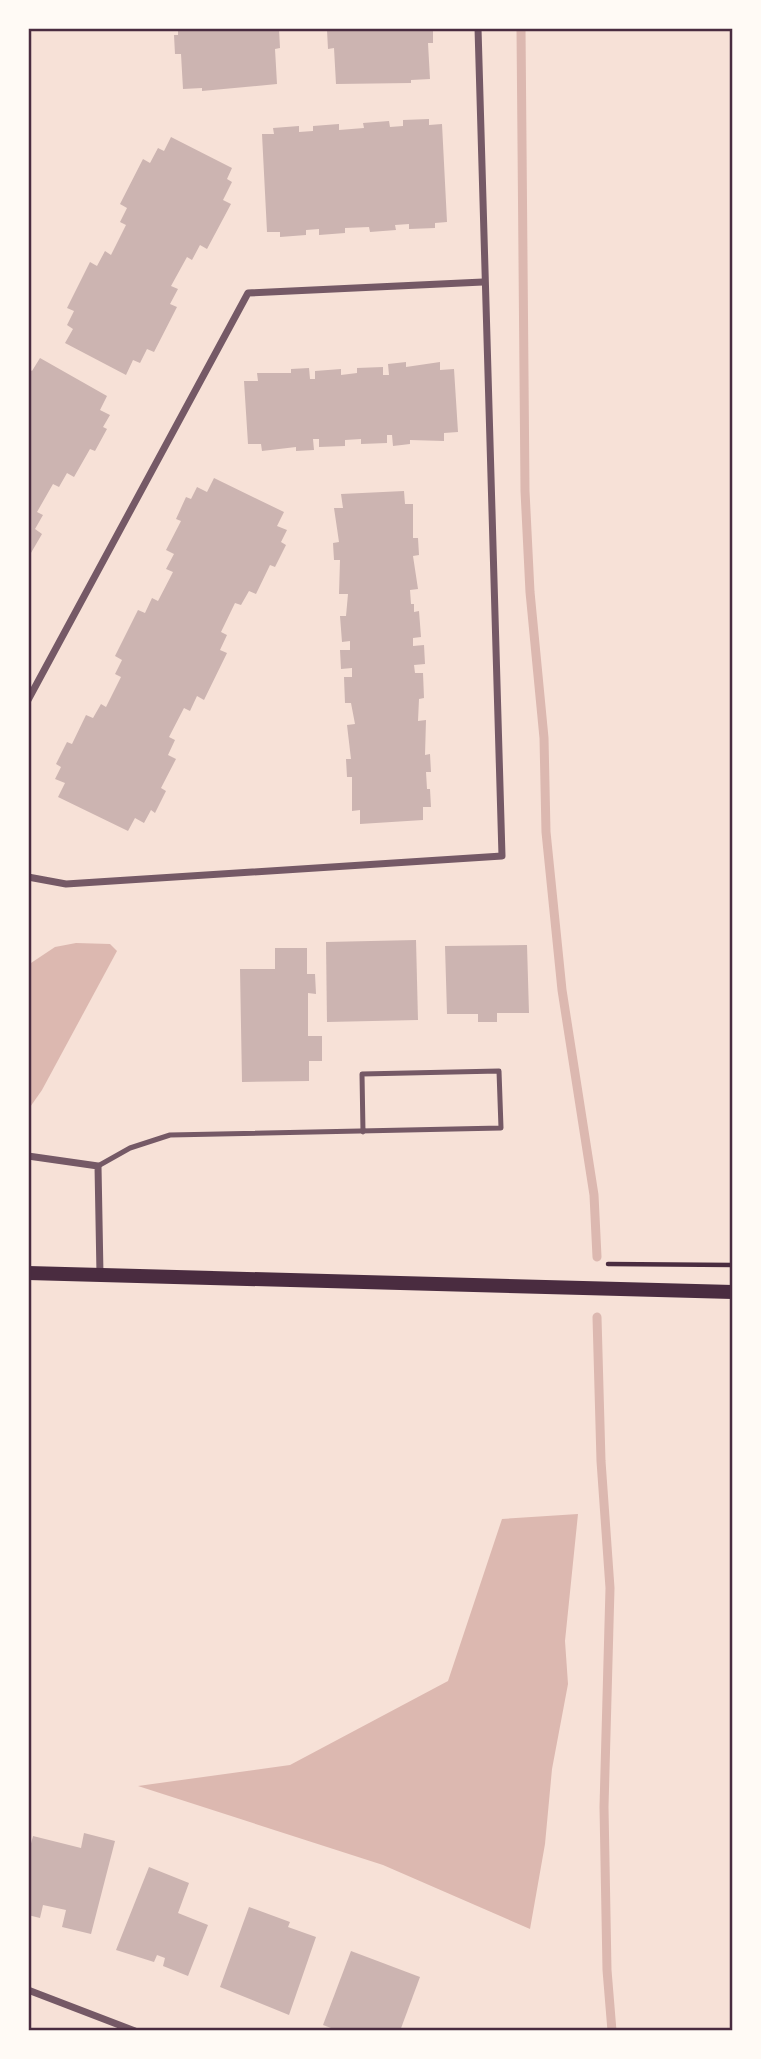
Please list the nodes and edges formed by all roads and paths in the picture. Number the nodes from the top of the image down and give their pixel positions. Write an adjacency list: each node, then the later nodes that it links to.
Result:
1 (478, 28): 2 (street)
2 (483, 282): 3 (street); 4 (street)
3 (28, 700)
4 (28, 877)
5 (363, 1132): 5 (lane); 7 (lane)
6 (28, 1156): 7 (street)
7 (98, 1166): 9 (street)
8 (28, 1272): 9 (main road)
9 (100, 1274): 10 (main road)
10 (733, 1292)
11 (28, 1990): 12 (street)
12 (135, 2031)

